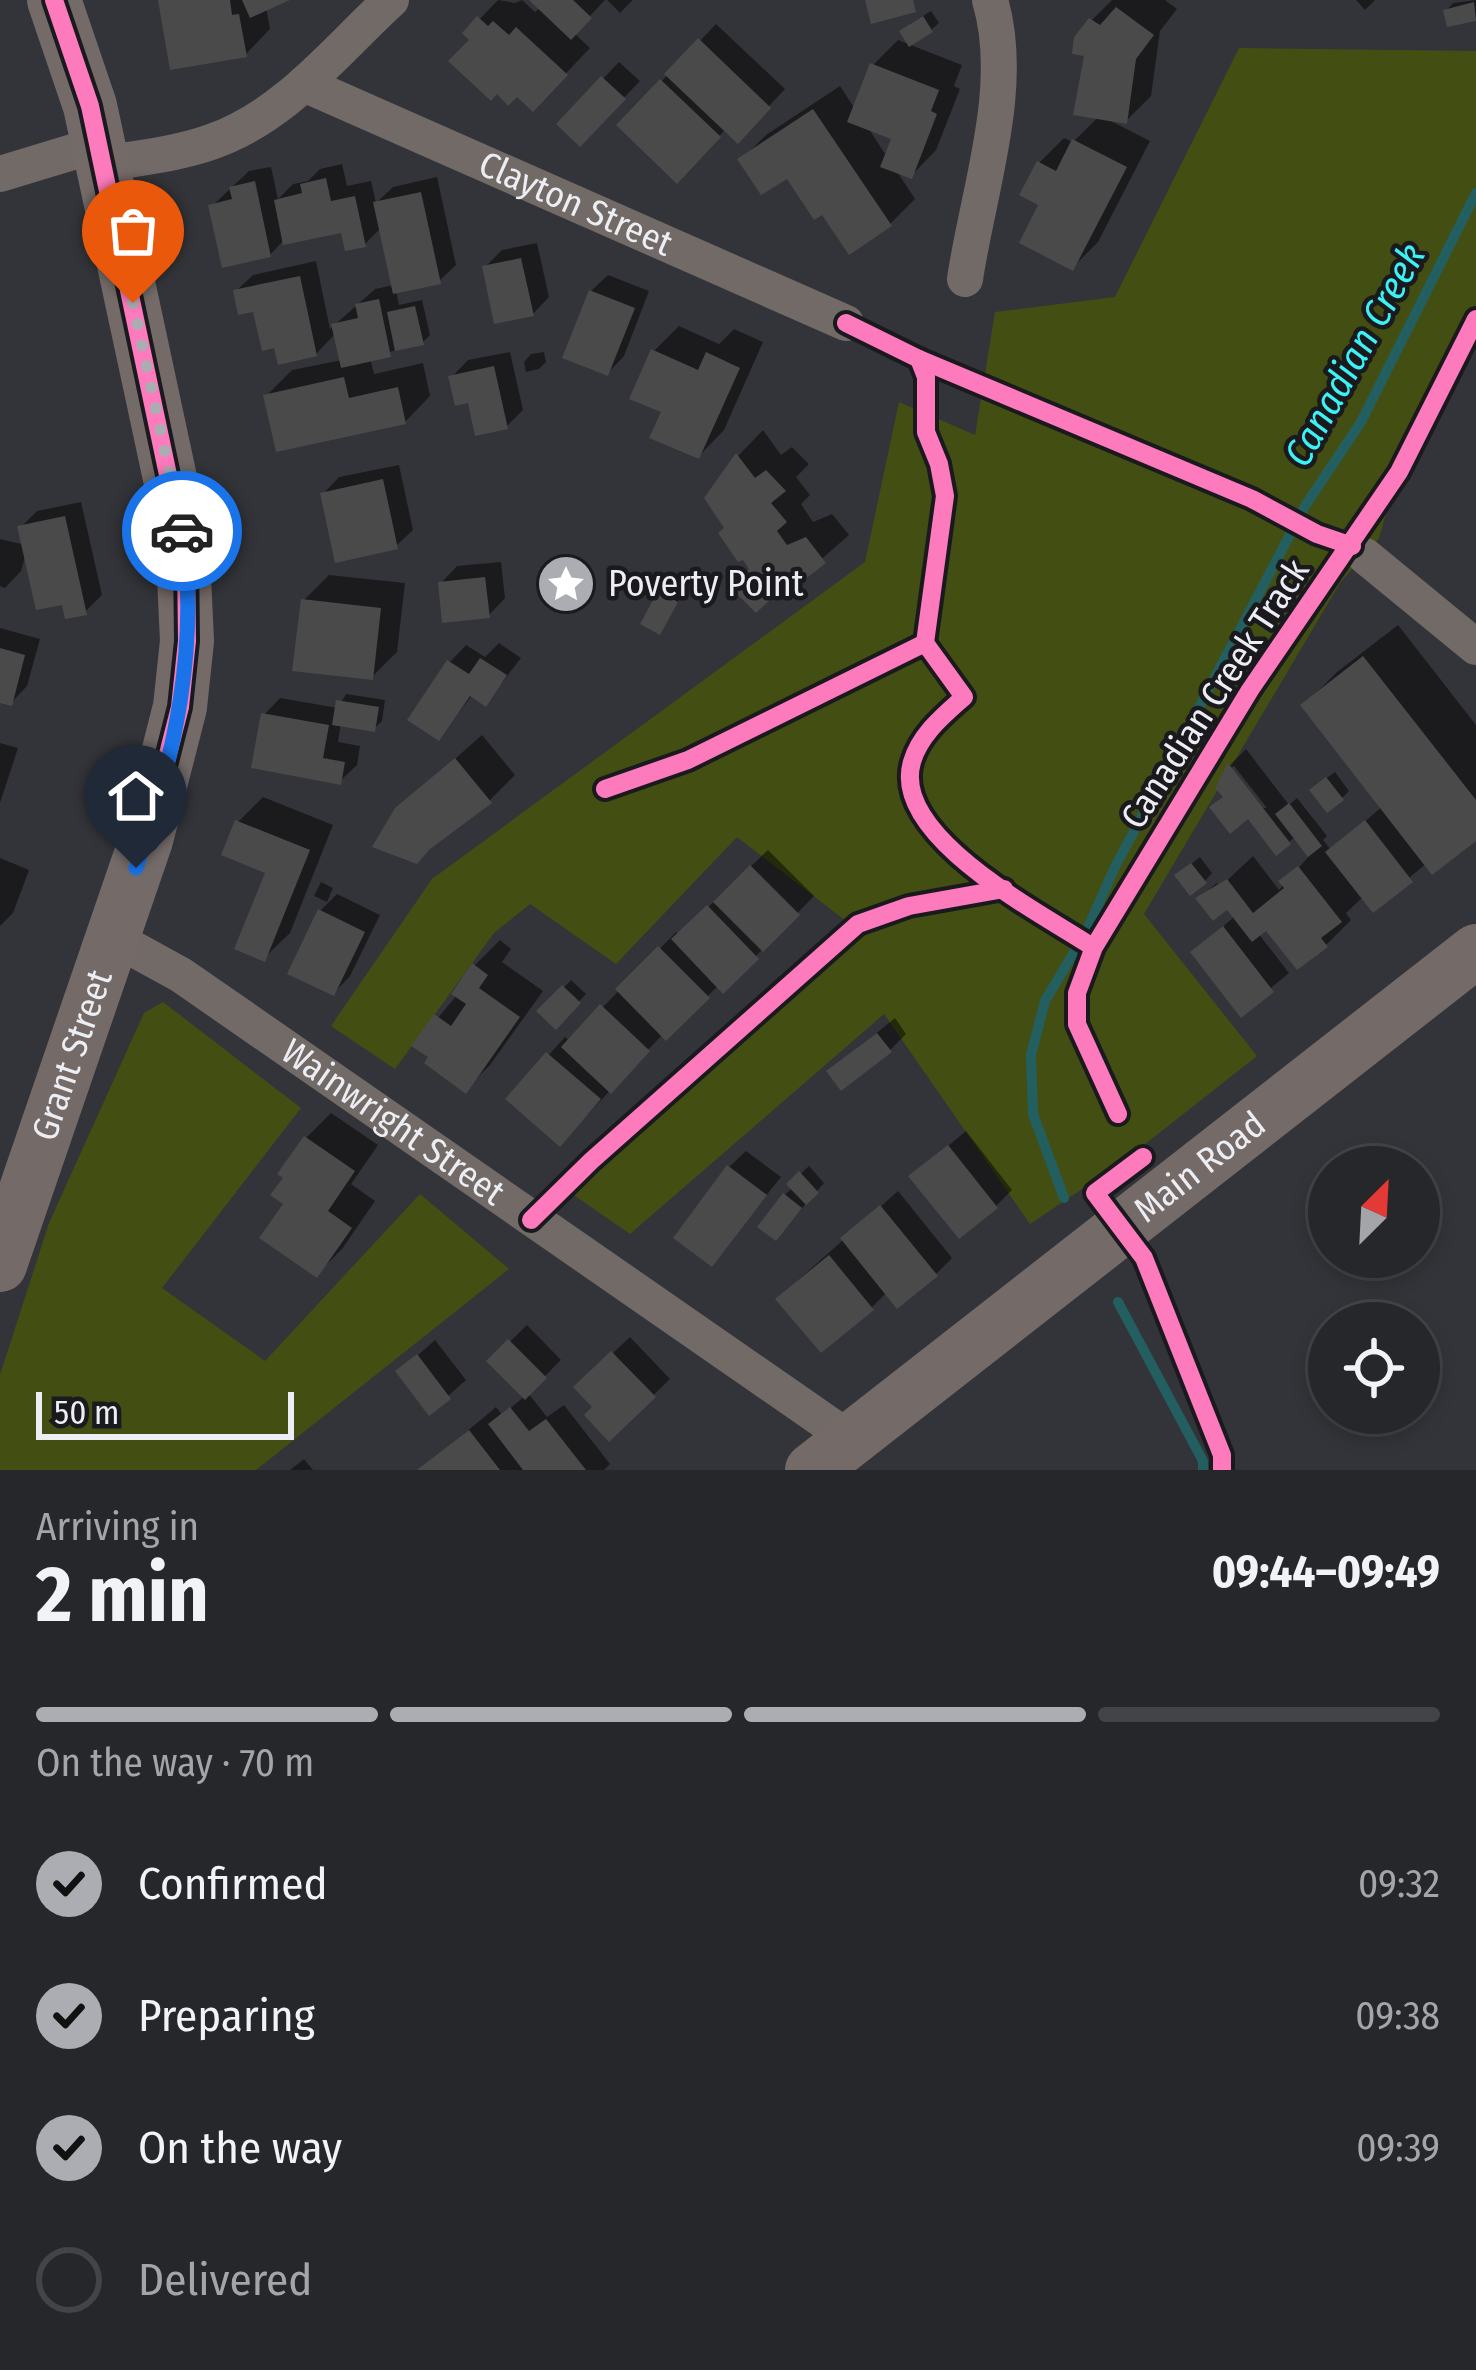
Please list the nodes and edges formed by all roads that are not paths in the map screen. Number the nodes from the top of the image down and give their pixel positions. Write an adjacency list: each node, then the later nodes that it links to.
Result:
1 (54, 0): 5 (main road, Grant Street)
2 (392, 0): 4 (street)
3 (990, 0): 7 (street)
4 (304, 84): 5 (street); 8 (street, Clayton Street)
5 (101, 154): 6 (street); 11 (main road, Grant Street)
6 (0, 174)
7 (964, 279)
8 (846, 323)
9 (1365, 556): 10 (street)
10 (1476, 647)
11 (110, 936): 13 (main road, Grant Street); 14 (street, Wainwright Street)
12 (1476, 950): 14 (main road, Main Road)
13 (0, 1265)
14 (831, 1455)

